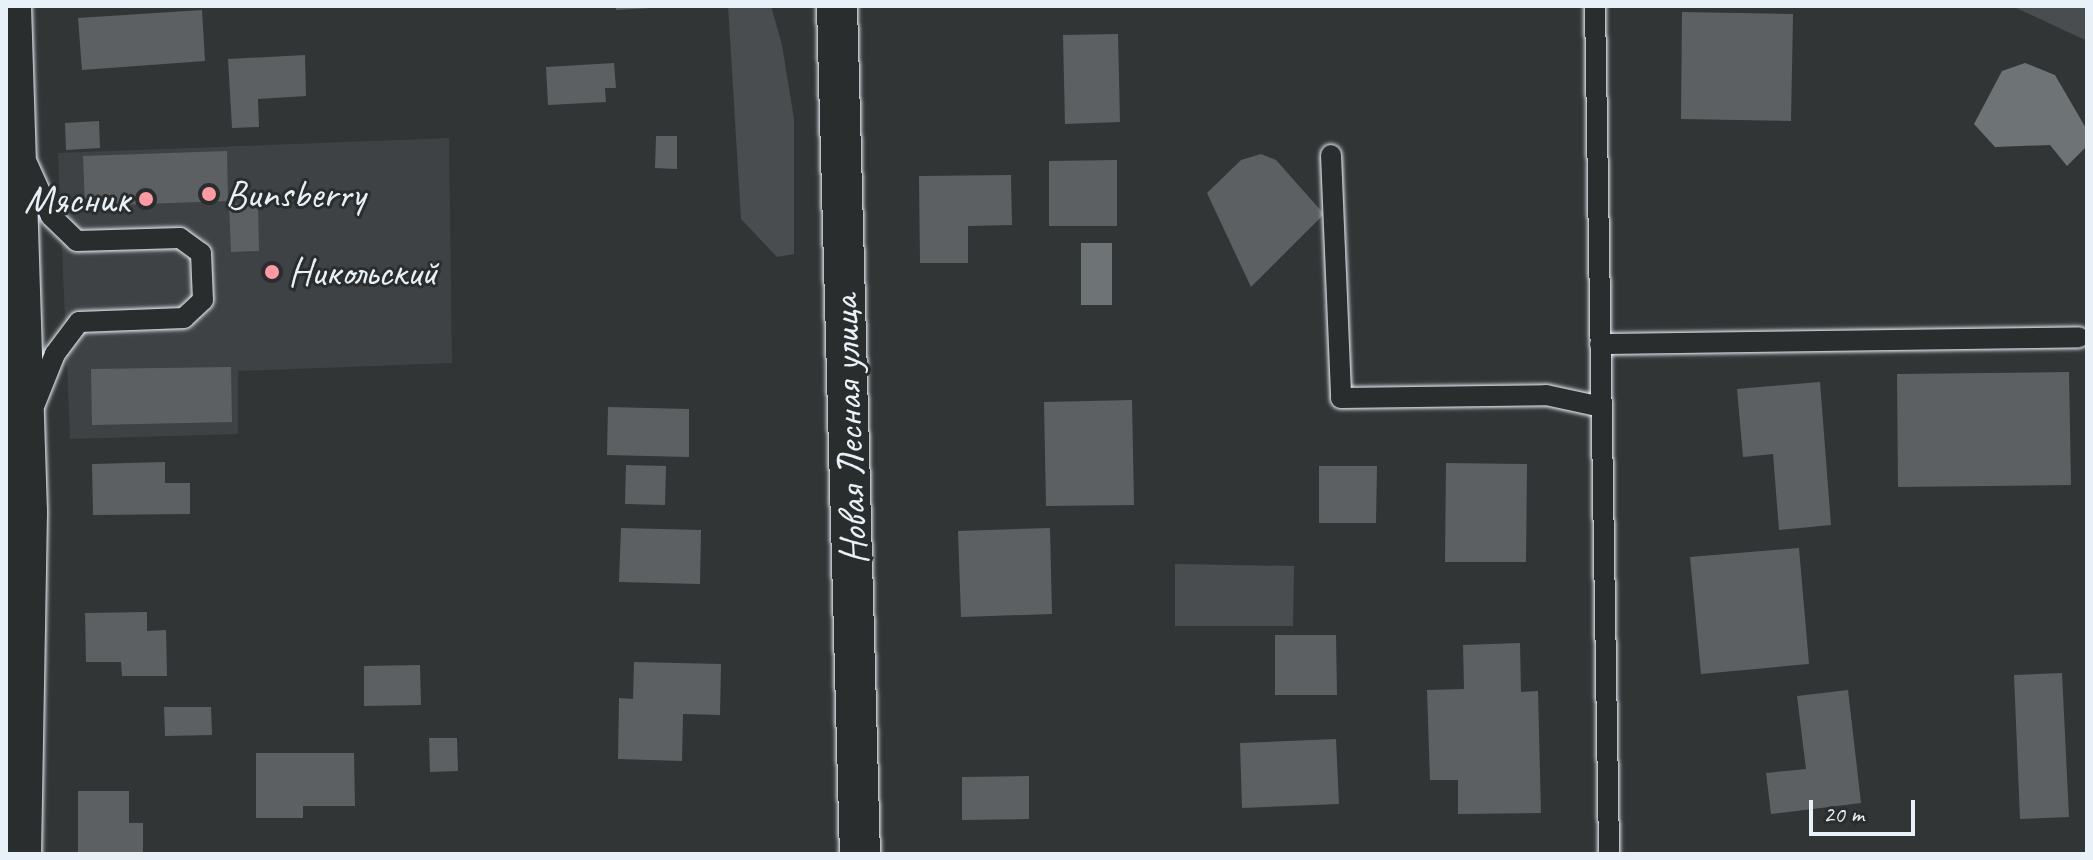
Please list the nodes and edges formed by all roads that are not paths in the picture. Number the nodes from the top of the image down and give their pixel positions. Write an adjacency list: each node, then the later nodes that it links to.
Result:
1 (9, 6): 4 (main road)
2 (837, 6): 11 (street, Новая Лесная улица)
3 (1595, 6): 7 (lane)
4 (13, 122): 9 (main road); 9 (lane)
5 (1331, 155): 8 (lane)
6 (2079, 337): 7 (lane)
7 (1600, 344): 8 (lane)
8 (1602, 407): 12 (lane)
9 (24, 447): 10 (main road)
10 (19, 854)
11 (860, 854)
12 (1609, 854)

